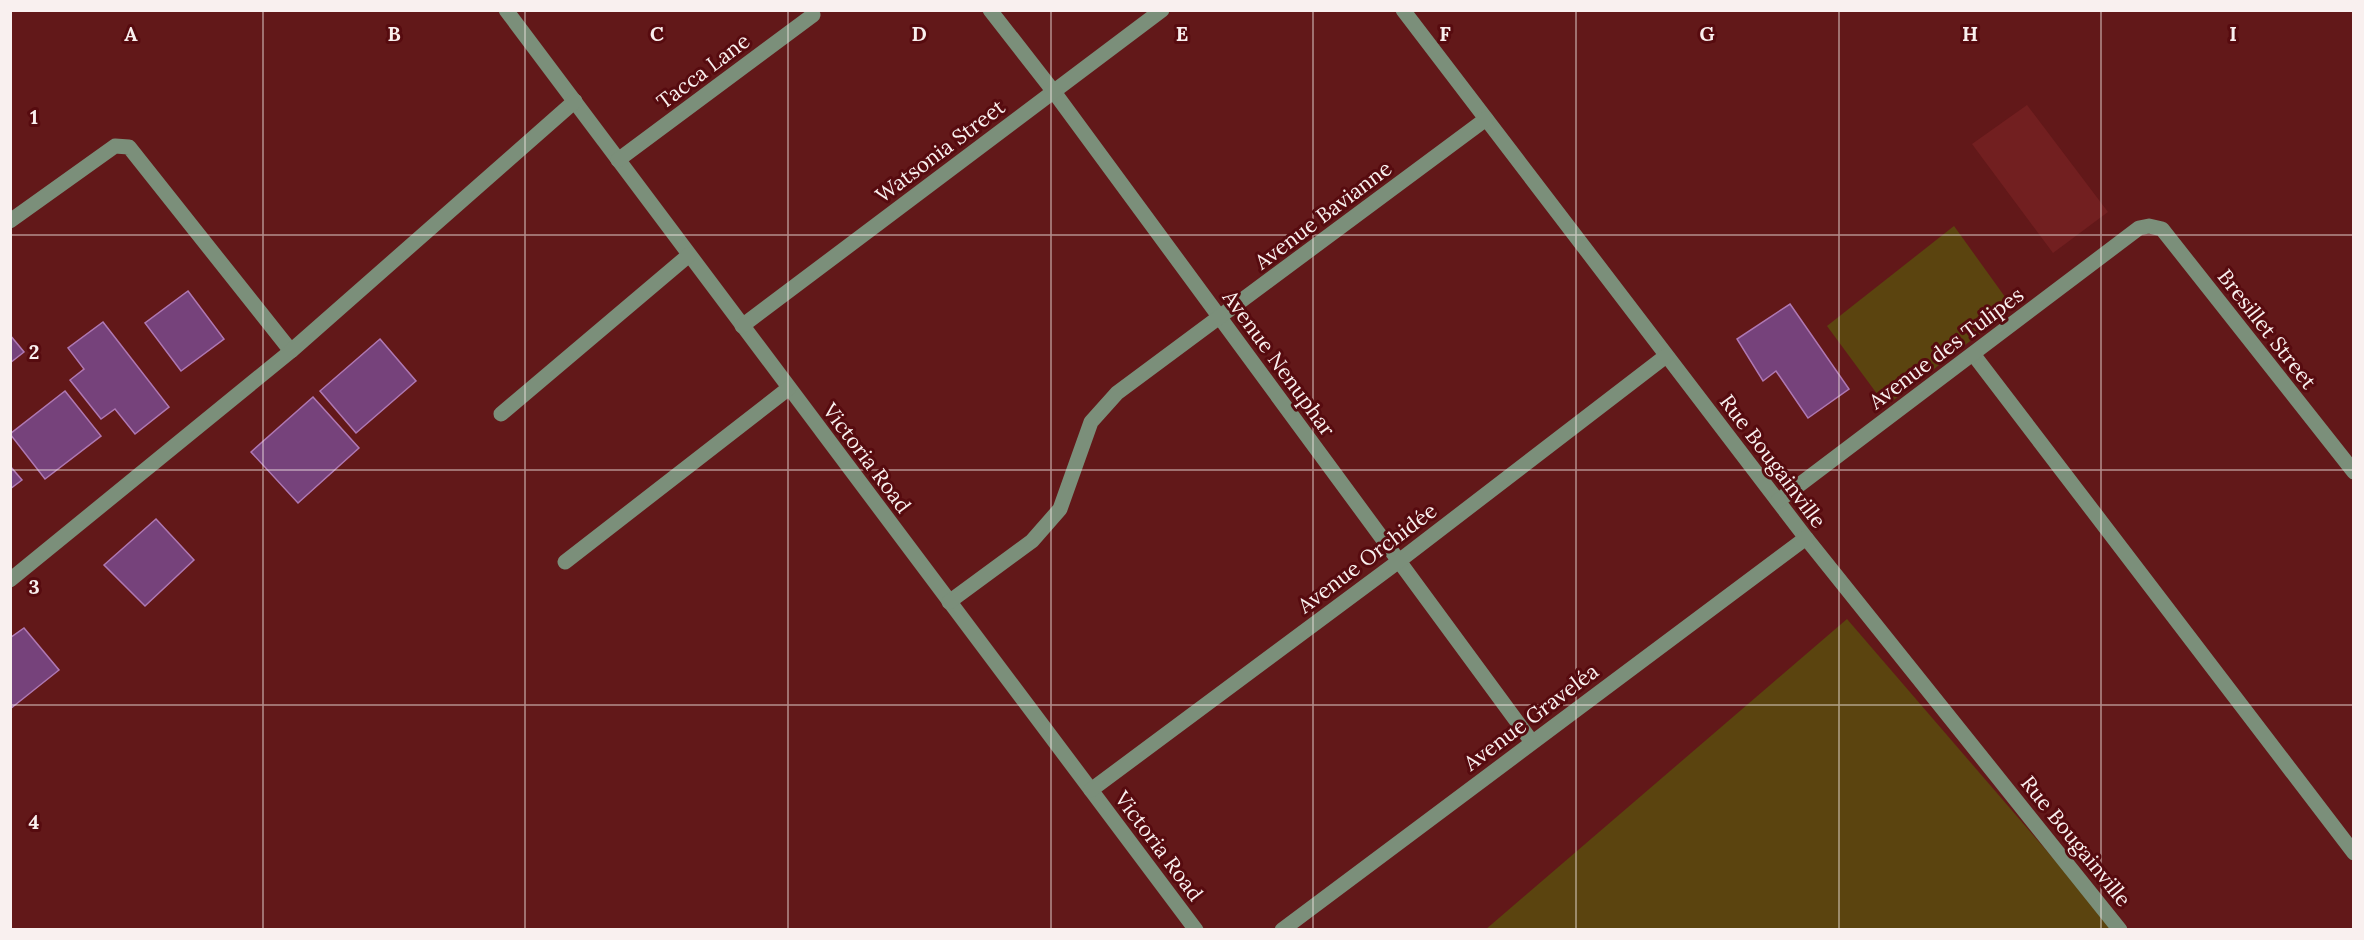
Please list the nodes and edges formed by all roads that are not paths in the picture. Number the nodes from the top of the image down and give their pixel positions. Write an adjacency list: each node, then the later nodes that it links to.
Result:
1 (506, 10): 7 (street, Victoria Road)
2 (990, 10): 6 (street, Avenue Nenuphar)
3 (1162, 10): 6 (street, Watsonia Street)
4 (1403, 10): 8 (street, Rue Bougainville)
5 (813, 15): 9 (street, Tacca Lane)
6 (1054, 92): 13 (street, Avenue Nenuphar); 14 (street, Watsonia Street)
7 (574, 101): 9 (street, Victoria Road); 15 (street)
8 (1486, 119): 13 (street, Avenue Bavianne); 17 (street, Rue Bougainville)
9 (618, 160): 12 (street, Victoria Road)
10 (10, 221): 15 (street)
11 (2139, 228): 16 (street, Avenue des Tulipes); 20 (street, Bresillet Street)
12 (689, 255): 14 (street, Victoria Road); 19 (street)
13 (1219, 317): 23 (street, Avenue Nenuphar); 26 (street, Avenue Bavianne)
14 (742, 326): 18 (street, Victoria Road)
15 (291, 351): 25 (street)
16 (1973, 354): 21 (street, Avenue des Tulipes); 29 (street)
17 (1666, 356): 21 (street, Rue Bougainville); 23 (street, Avenue Orchidée)
18 (789, 388): 24 (street); 26 (street, Victoria Road)
19 (501, 414)
20 (2354, 472)
21 (1778, 501): 22 (street, Rue Bougainville)
22 (1806, 538): 27 (street, Avenue Graveléa); 32 (street, Rue Bougainville)
23 (1399, 561): 27 (street, Avenue Nenuphar); 28 (street, Avenue Orchidée)
24 (565, 562)
25 (10, 580)
26 (949, 602): 28 (street, Victoria Road)
27 (1533, 742): 31 (street, Avenue Graveléa)
28 (1091, 790): 30 (street, Victoria Road)
29 (2354, 853)
30 (1196, 930)
31 (1282, 930)
32 (2120, 930)

